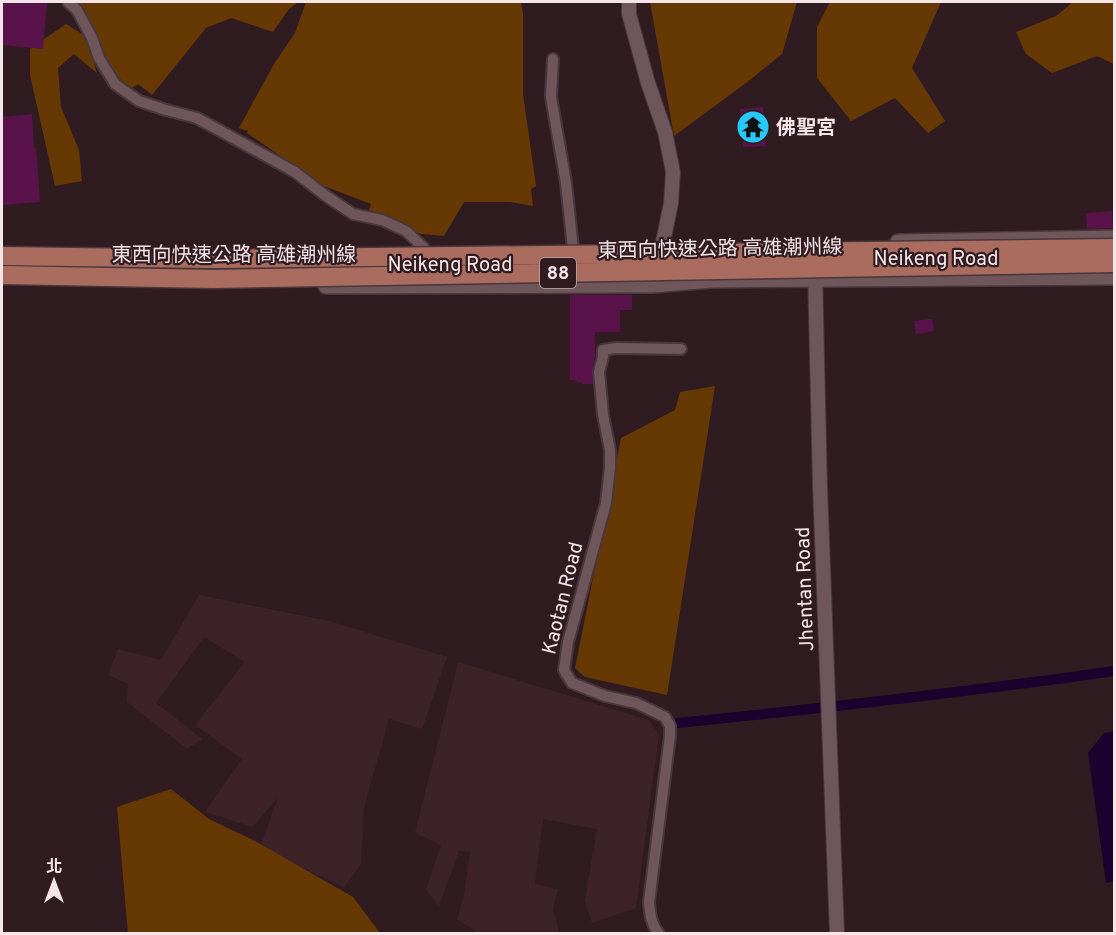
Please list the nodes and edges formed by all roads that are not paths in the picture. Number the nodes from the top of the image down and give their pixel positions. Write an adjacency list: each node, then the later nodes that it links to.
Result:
1 (68, 2): 7 (street)
2 (629, 2): 10 (street)
3 (553, 59): 9 (street)
4 (1114, 238): 5 (main road, Neikeng Road)
5 (815, 243): 10 (main road, Neikeng Road); 15 (street, Jhentan Road)
6 (2, 248): 7 (main road, Neikeng Road)
7 (424, 248): 9 (main road, Neikeng Road)
8 (1114, 248): 11 (highway, 東西向快速公路 高雄潮州線 / 88, bridge)
9 (573, 249): 10 (main road, Neikeng Road)
10 (662, 249): 17 (street)
11 (2, 256)
12 (1114, 263): 13 (highway, 東西向快速公路 高雄潮州線 / 88, bridge)
13 (2, 275)
14 (1114, 278): 15 (main road, Neikeng Road)
15 (815, 280): 17 (main road, Neikeng Road); 20 (street, Jhentan Road)
16 (2, 283): 17 (main road, Neikeng Road)
17 (653, 285)
18 (681, 349): 19 (street, Kaotan Road)
19 (659, 933)
20 (837, 933)

